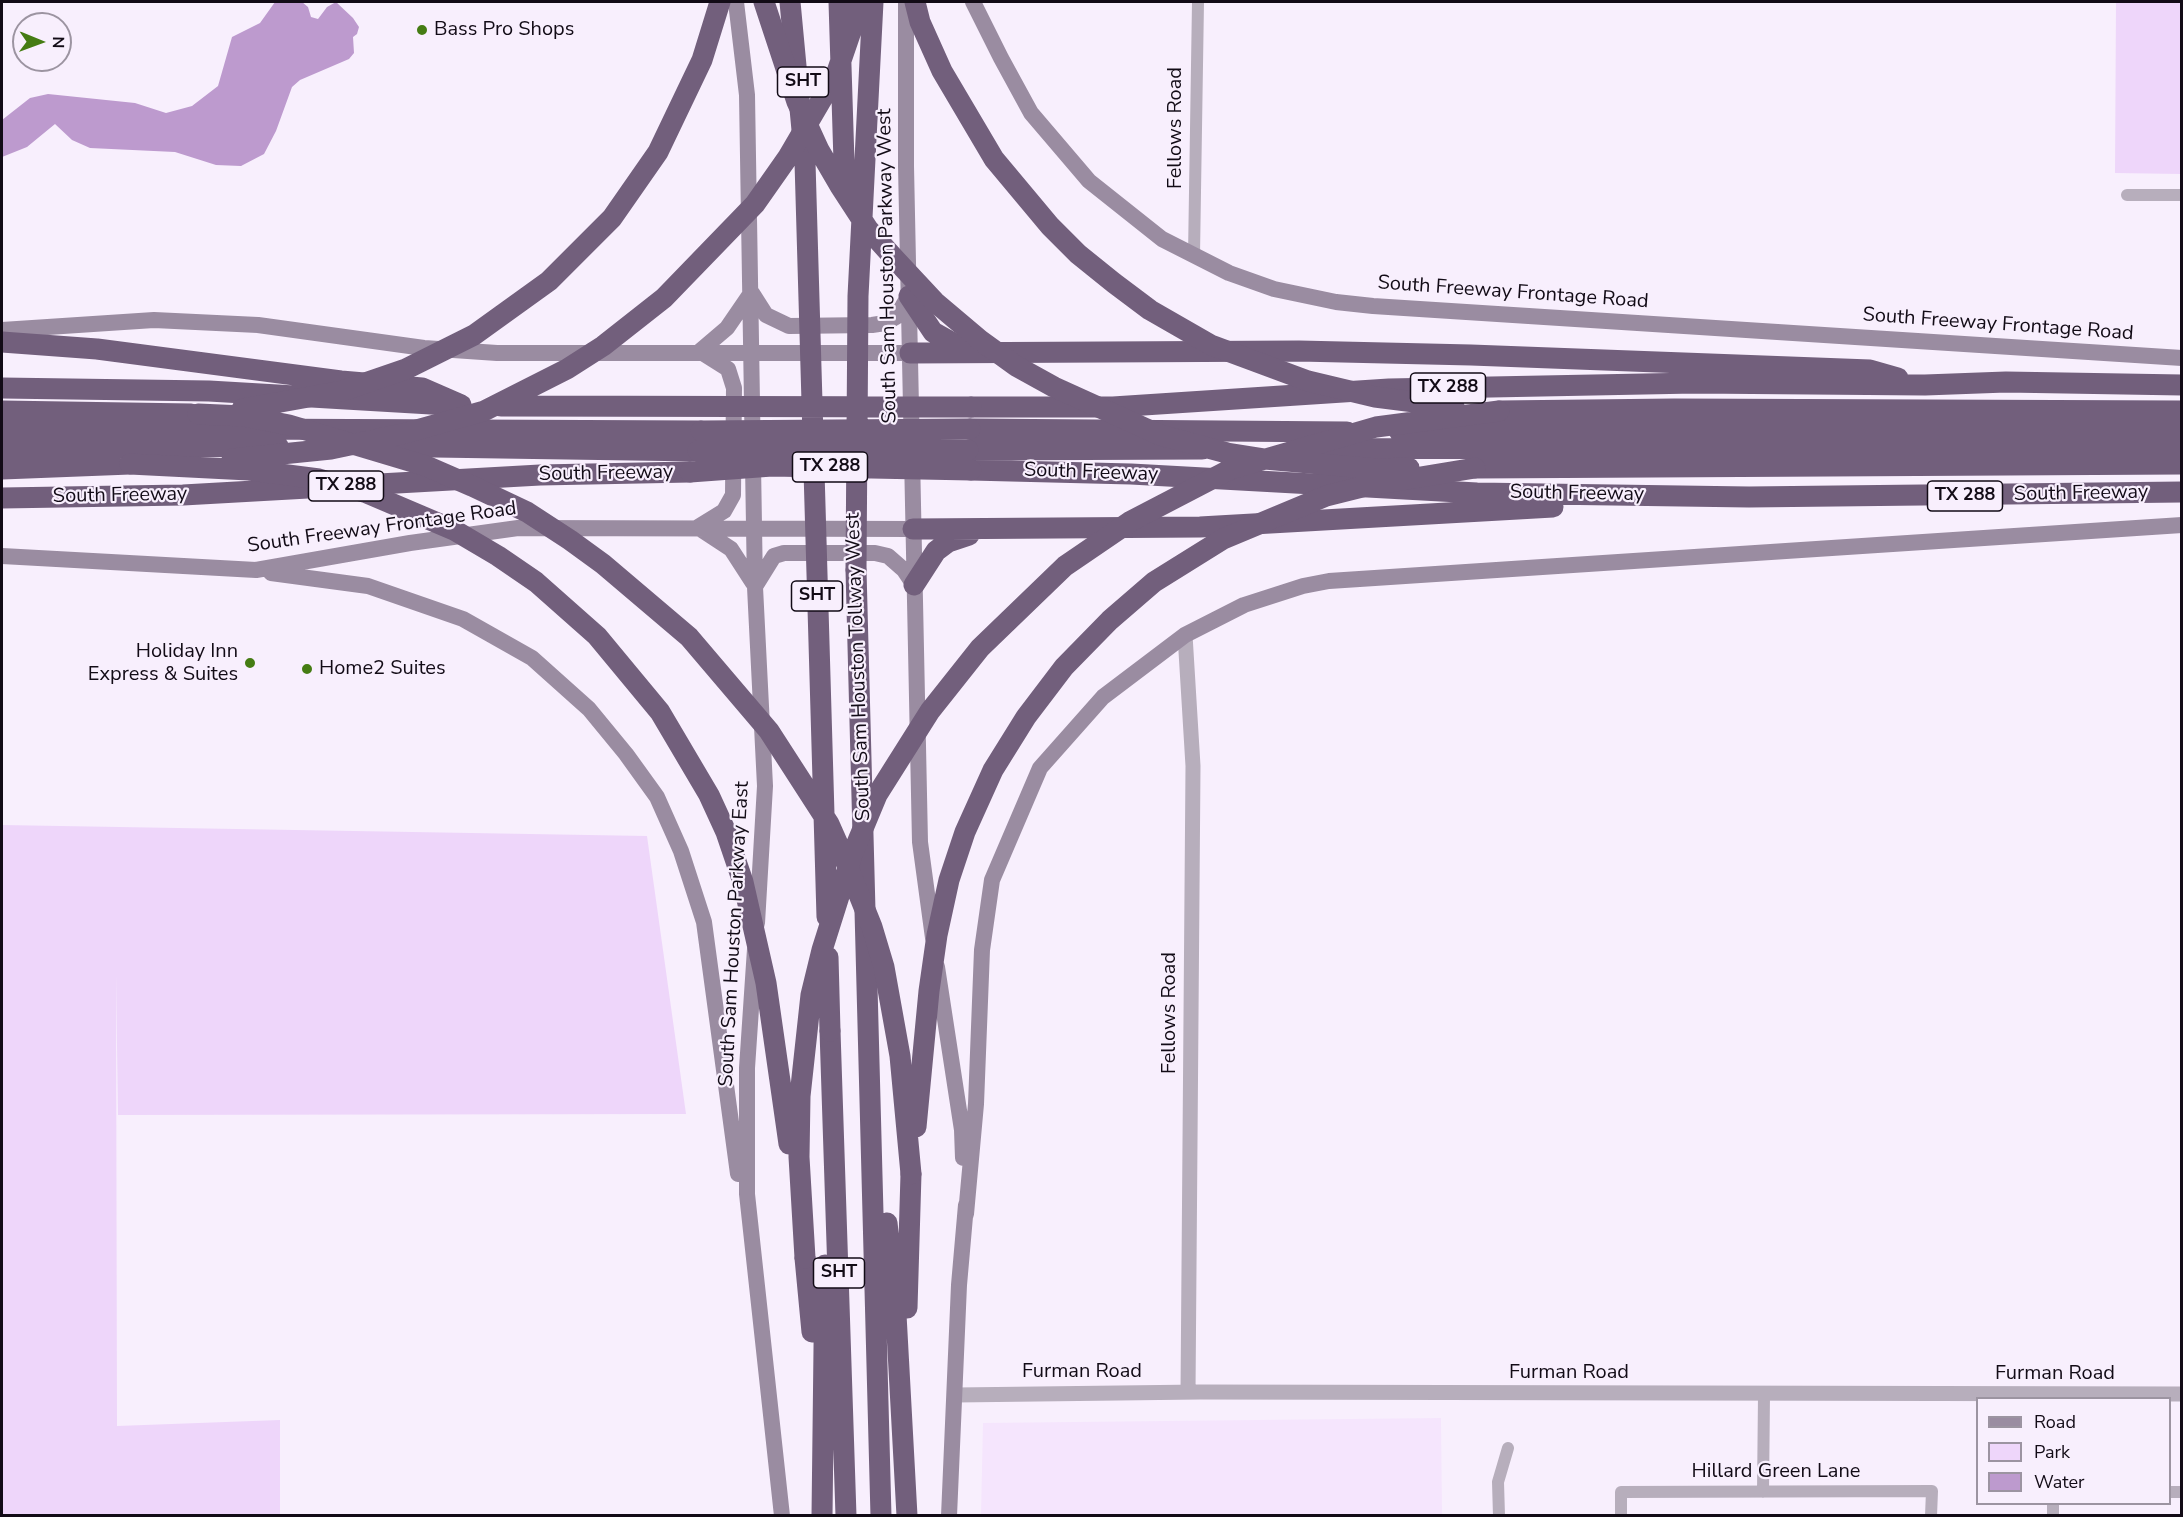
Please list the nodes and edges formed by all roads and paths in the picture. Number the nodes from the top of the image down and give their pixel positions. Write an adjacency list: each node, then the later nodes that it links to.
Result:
1 (720, 2): 33 (highway, bridge)
2 (736, 2): 17 (main road)
3 (764, 2): 42 (highway, bridge)
4 (790, 2): 13 (highway, bridge)
5 (800, 2): 13 (highway, South Sam Houston Tollway West / SHT, bridge)
6 (839, 2): 54 (highway, South Sam Houston Tollway West / SHT, bridge)
7 (861, 2): 41 (highway, bridge)
8 (873, 2): 54 (highway, bridge)
9 (906, 2): 18 (main road, South Sam Houston Parkway West)
10 (915, 2): 31 (highway, bridge)
11 (973, 2): 16 (main road, South Freeway Frontage Road)
12 (1198, 2): 16 (street, Fellows Road)
13 (805, 162): 58 (highway, South Sam Houston Tollway West / SHT, bridge)
14 (2127, 195): 15 (street)
15 (2181, 195)
16 (1194, 255): 25 (main road, South Freeway Frontage Road)
17 (751, 292): 18 (main road); 21 (main road); 23 (main road)
18 (909, 296): 22 (highway); 24 (main road, South Sam Houston Parkway West)
19 (2, 330): 21 (main road)
20 (2, 342): 29 (highway)
21 (700, 351): 23 (main road); 48 (main road)
22 (967, 351): 24 (highway); 26 (highway)
23 (753, 352): 24 (main road); 49 (main road, South Sam Houston Parkway East)
24 (910, 352): 50 (main road, South Sam Houston Parkway West)
25 (2181, 358)
26 (1925, 385): 27 (highway, TX 288); 29 (highway, TX 288, bridge)
27 (2181, 385)
28 (2, 388): 29 (highway, TX 288)
29 (461, 405)
30 (2, 411): 33 (highway)
31 (1499, 411): 32 (highway); 63 (highway, bridge)
32 (2181, 411)
33 (198, 414): 60 (highway, bridge)
34 (2, 428): 36 (highway)
35 (2181, 428): 39 (highway)
36 (699, 441): 38 (highway); 39 (highway, bridge)
37 (2181, 445): 39 (highway)
38 (2, 449)
39 (970, 450): 45 (highway, South Freeway / TX 288); 46 (highway, South Freeway / TX 288, bridge)
40 (2181, 463): 42 (highway)
41 (130, 464): 43 (highway); 63 (highway, bridge)
42 (1475, 468): 60 (highway, bridge)
43 (10, 469)
44 (2181, 492): 45 (highway, South Freeway / TX 288)
45 (1749, 497): 51 (highway)
46 (2, 498)
47 (2181, 525): 57 (main road)
48 (697, 527): 49 (main road, South Freeway Frontage Road); 53 (main road, South Freeway Frontage Road); 56 (main road)
49 (755, 528): 50 (main road, South Freeway Frontage Road); 56 (main road, South Sam Houston Parkway East)
50 (913, 529): 51 (highway); 55 (main road)
51 (989, 529): 55 (highway)
52 (2, 556): 53 (main road, South Freeway Frontage Road)
53 (256, 570): 61 (main road)
54 (856, 570): 59 (highway, South Sam Houston Tollway West / SHT, bridge)
55 (915, 585): 56 (main road); 62 (main road)
56 (755, 586): 61 (main road, South Sam Houston Parkway East)
57 (1185, 634): 62 (main road); 64 (street, Fellows Road)
58 (830, 1030): 71 (highway); 72 (highway, SHT)
59 (870, 1046): 73 (highway, SHT); 74 (highway)
60 (911, 1174): 74 (highway)
61 (747, 1194): 70 (main road, South Sam Houston Parkway East)
62 (966, 1214): 65 (main road)
63 (805, 1258): 71 (highway)
64 (1188, 1392): 65 (street, Furman Road); 66 (street, Furman Road)
65 (956, 1395): 75 (main road)
66 (1764, 1395): 67 (street, Furman Road); 69 (street)
67 (2181, 1395)
68 (1508, 1448): 76 (street)
69 (1763, 1492): 77 (street, Hillard Green Lane); 78 (street, Hillard Green Lane)
70 (782, 1515)
71 (821, 1515)
72 (846, 1515)
73 (881, 1515)
74 (907, 1515)
75 (949, 1515)
76 (1499, 1515)
77 (1621, 1515)
78 (1931, 1515)

